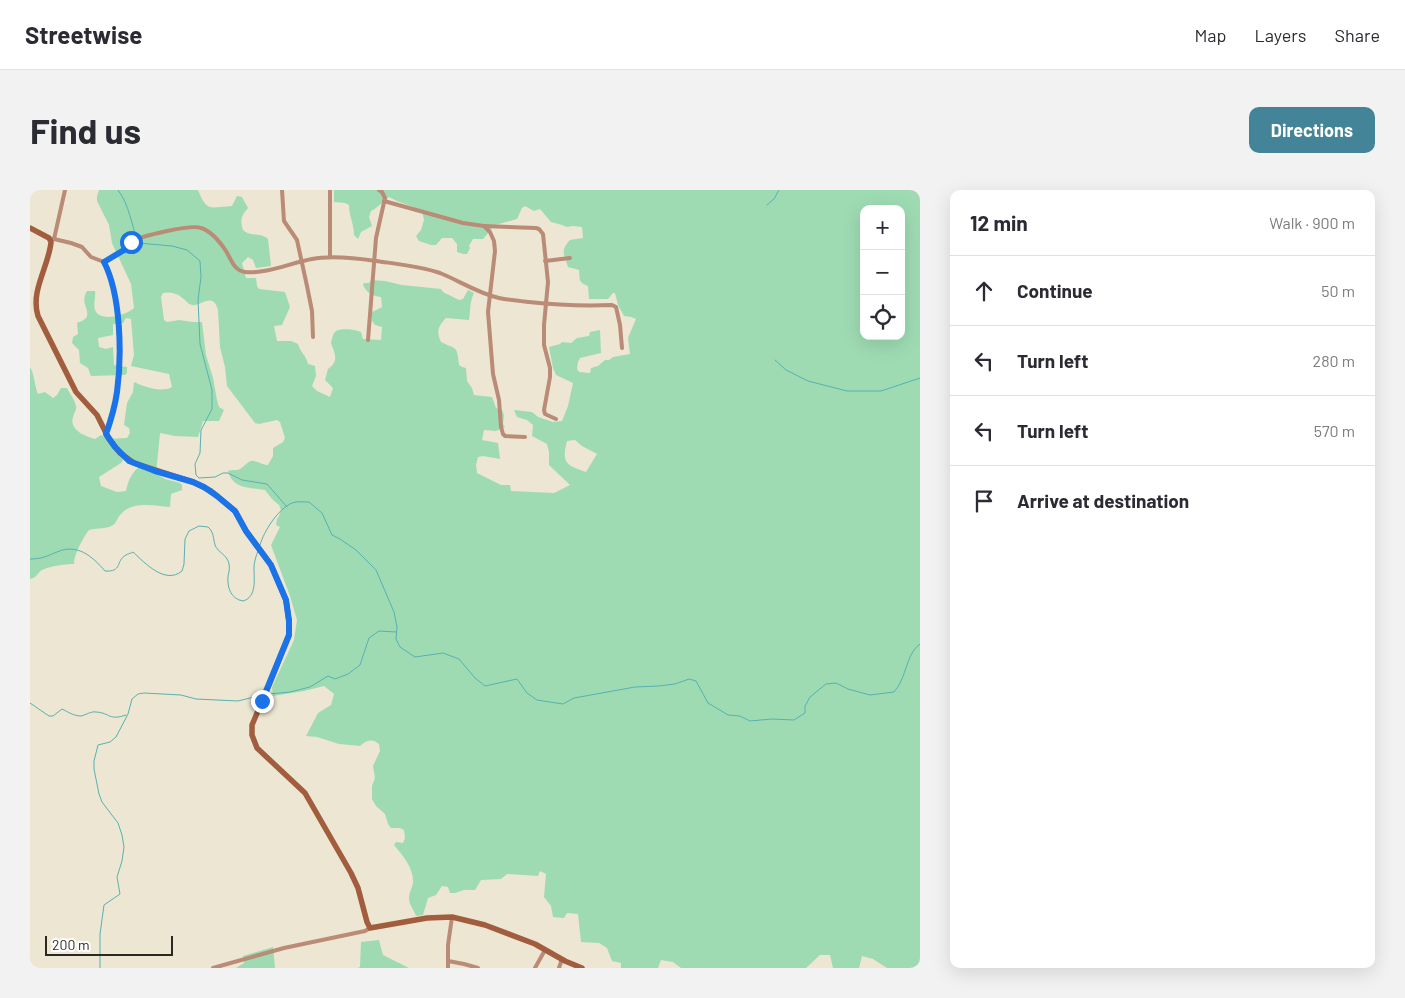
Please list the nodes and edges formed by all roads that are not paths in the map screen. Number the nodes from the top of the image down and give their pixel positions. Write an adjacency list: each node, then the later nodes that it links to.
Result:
1 (65, 190): 8 (street)
2 (282, 190): 14 (street)
3 (330, 190): 9 (street)
4 (379, 190): 5 (street)
5 (384, 201): 6 (street); 11 (street)
6 (484, 226): 12 (street); 15 (street)
7 (30, 228): 8 (main road)
8 (52, 239): 13 (street); 21 (main road)
9 (330, 257): 11 (street); 14 (street)
10 (570, 258): 12 (street)
11 (375, 261): 15 (street); 18 (street)
12 (545, 261): 16 (street)
13 (104, 262): 14 (street); 21 (street)
14 (302, 262): 17 (street)
15 (489, 295): 16 (street); 22 (street)
16 (546, 304): 19 (street); 20 (street)
17 (312, 337)
18 (368, 340)
19 (622, 348)
20 (556, 419)
21 (106, 434): 24 (main road)
22 (526, 437)
23 (452, 917): 24 (main road); 25 (main road); 27 (street)
24 (370, 928): 28 (street)
25 (545, 950): 26 (main road); 31 (street)
26 (562, 959): 32 (street); 33 (main road)
27 (448, 961): 29 (street); 30 (street)
28 (213, 968)
29 (448, 968)
30 (478, 968)
31 (535, 968)
32 (559, 968)
33 (582, 968)

